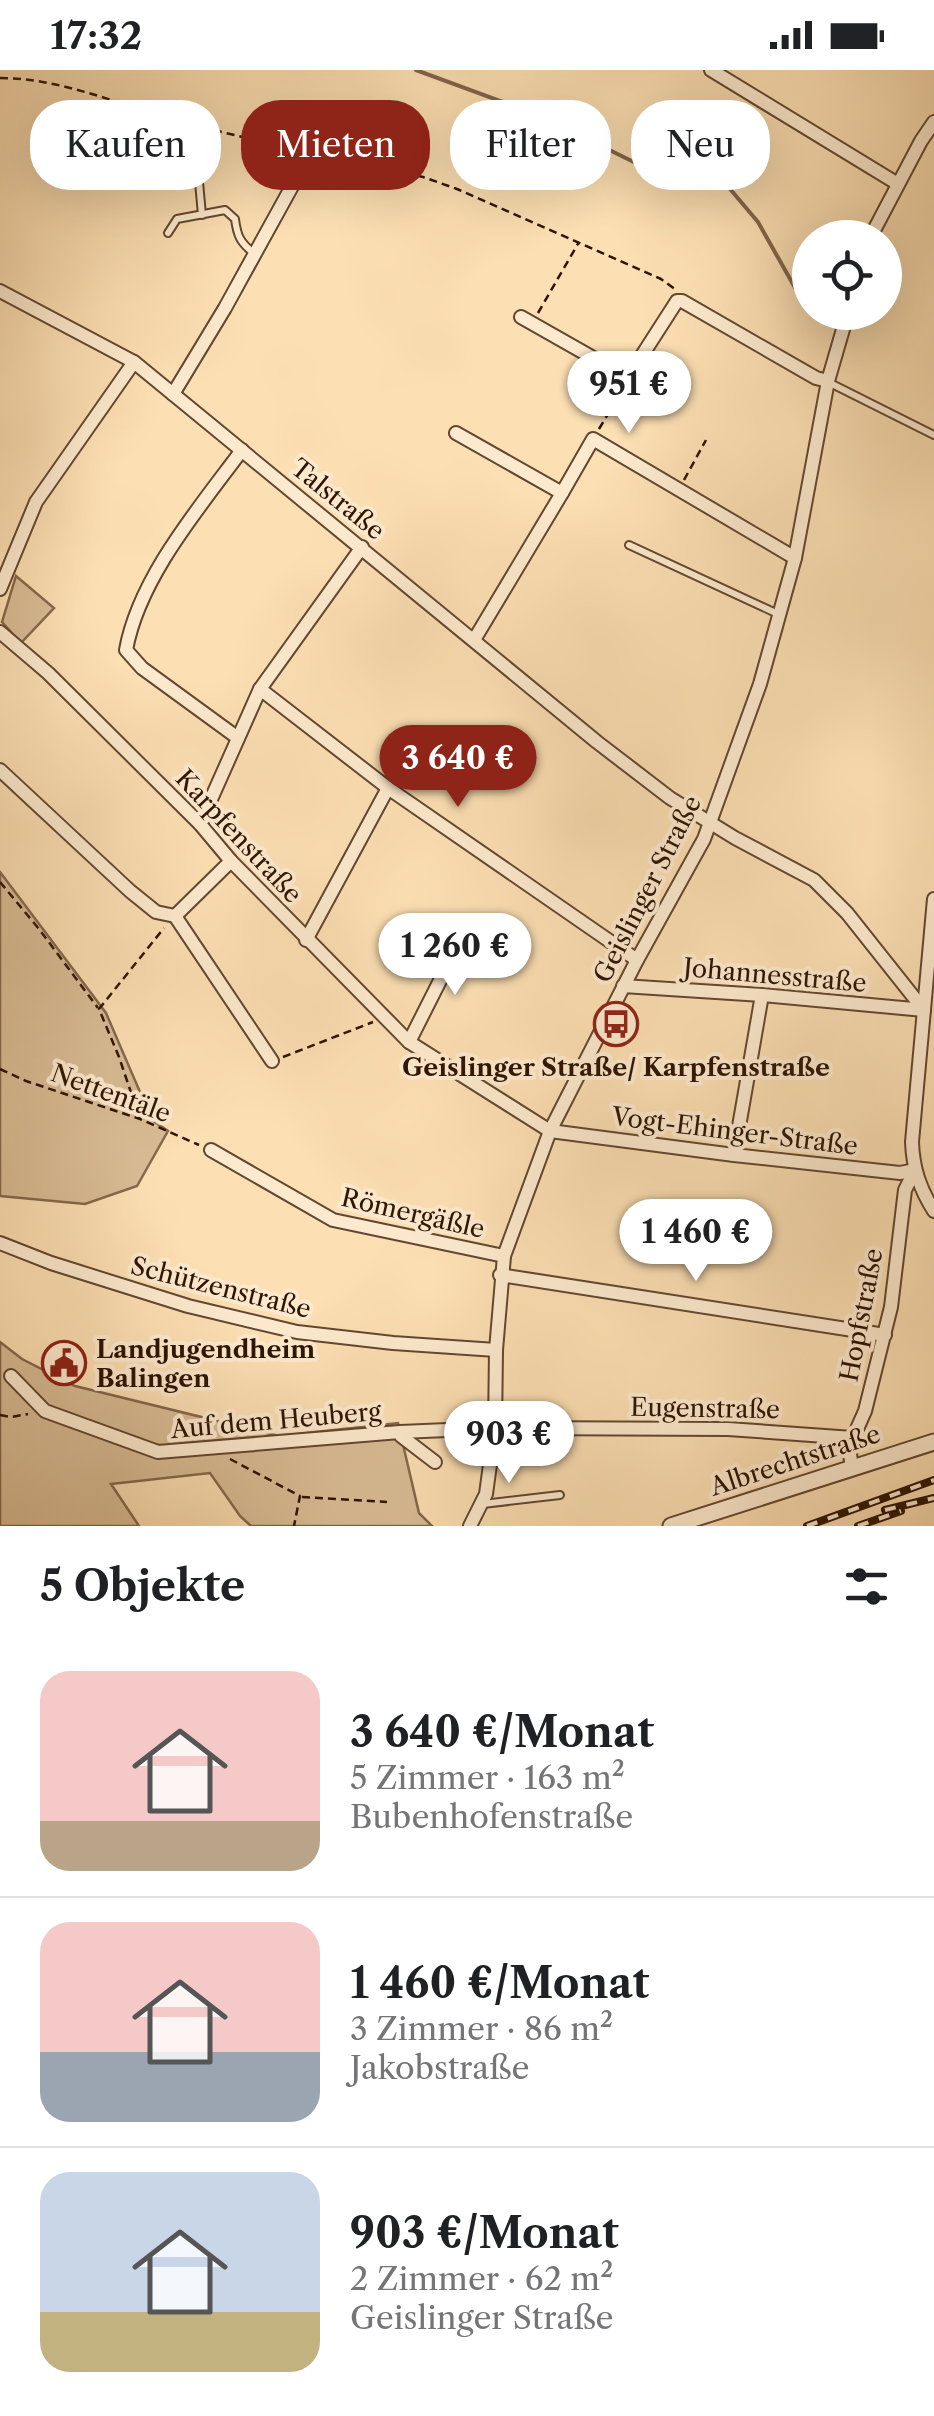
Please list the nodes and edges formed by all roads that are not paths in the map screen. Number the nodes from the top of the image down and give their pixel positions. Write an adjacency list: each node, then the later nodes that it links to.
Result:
1 (711, 70): 3 (street)
2 (934, 122): 3 (street)
3 (898, 184): 7 (street)
4 (200, 190): 6 (lane)
5 (290, 190): 9 (street)
6 (202, 214): 8 (lane); 9 (lane)
7 (879, 220)
8 (168, 233)
9 (254, 253): 15 (street)
10 (0, 291): 13 (street, Talstraße)
11 (526, 320): 14 (street)
12 (843, 330): 14 (street, Geislinger Straße)
13 (134, 362): 15 (street, Talstraße); 23 (street)
14 (828, 382): 17 (lane); 22 (street, Geislinger Straße)
15 (174, 394): 18 (street, Talstraße)
16 (456, 433): 19 (street)
17 (934, 435)
18 (242, 450): 21 (street, Talstraße); 28 (street)
19 (562, 494): 22 (street); 26 (street)
20 (630, 545): 24 (lane)
21 (362, 547): 26 (street, Talstraße); 27 (street)
22 (795, 558): 24 (street, Geislinger Straße)
23 (0, 589)
24 (780, 614): 31 (street, Geislinger Straße)
25 (0, 632): 32 (street, Karpfenstraße)
26 (474, 640): 31 (street, Talstraße)
27 (260, 689): 28 (street); 30 (street)
28 (238, 738): 32 (street)
29 (0, 770): 35 (street)
30 (388, 788): 37 (street); 38 (street)
31 (710, 822): 38 (street, Geislinger Straße); 41 (street, Talstraße)
32 (200, 824): 33 (street, Karpfenstraße)
33 (231, 861): 35 (street); 37 (street, Karpfenstraße)
34 (934, 899): 41 (street)
35 (175, 916): 43 (street)
36 (462, 935): 42 (street)
37 (306, 940): 42 (street, Karpfenstraße)
38 (636, 960): 39 (street, Geislinger Straße)
39 (623, 986): 40 (street, Johannesstraße); 44 (street, Geislinger Straße)
40 (762, 995): 41 (street, Johannesstraße); 46 (street)
41 (924, 1010): 47 (street)
42 (409, 1042): 44 (street, Karpfenstraße)
43 (272, 1061)
44 (550, 1130): 46 (street, Vogt-Ehinger-Straße); 50 (street, Geislinger Straße)
45 (210, 1150): 50 (street, Römergäßle)
46 (734, 1155): 47 (street, Vogt-Ehinger-Straße)
47 (915, 1170): 48 (street); 52 (street, Hopfstraße)
48 (934, 1211)
49 (0, 1243): 53 (street, Schützenstraße)
50 (504, 1256): 51 (street, Geislinger Straße)
51 (500, 1275): 52 (street); 53 (street, Geislinger Straße)
52 (885, 1334): 57 (street, Hopfstraße)
53 (496, 1350): 55 (street, Geislinger Straße)
54 (6, 1372): 56 (street, Auf dem Heuberg)
55 (495, 1428): 56 (street, Auf dem Heuberg); 57 (street, Eugenstraße); 62 (street, Geislinger Straße)
56 (400, 1432): 59 (street, Auf dem Heuberg)
57 (853, 1438): 60 (street, Hopfstraße)
58 (934, 1442): 60 (street, Albrechtstraße)
59 (435, 1462)
60 (852, 1468): 64 (street, Albrechtstraße)
61 (560, 1495): 62 (lane)
62 (482, 1504): 63 (street, Geislinger Straße)
63 (470, 1526)
64 (671, 1526)

